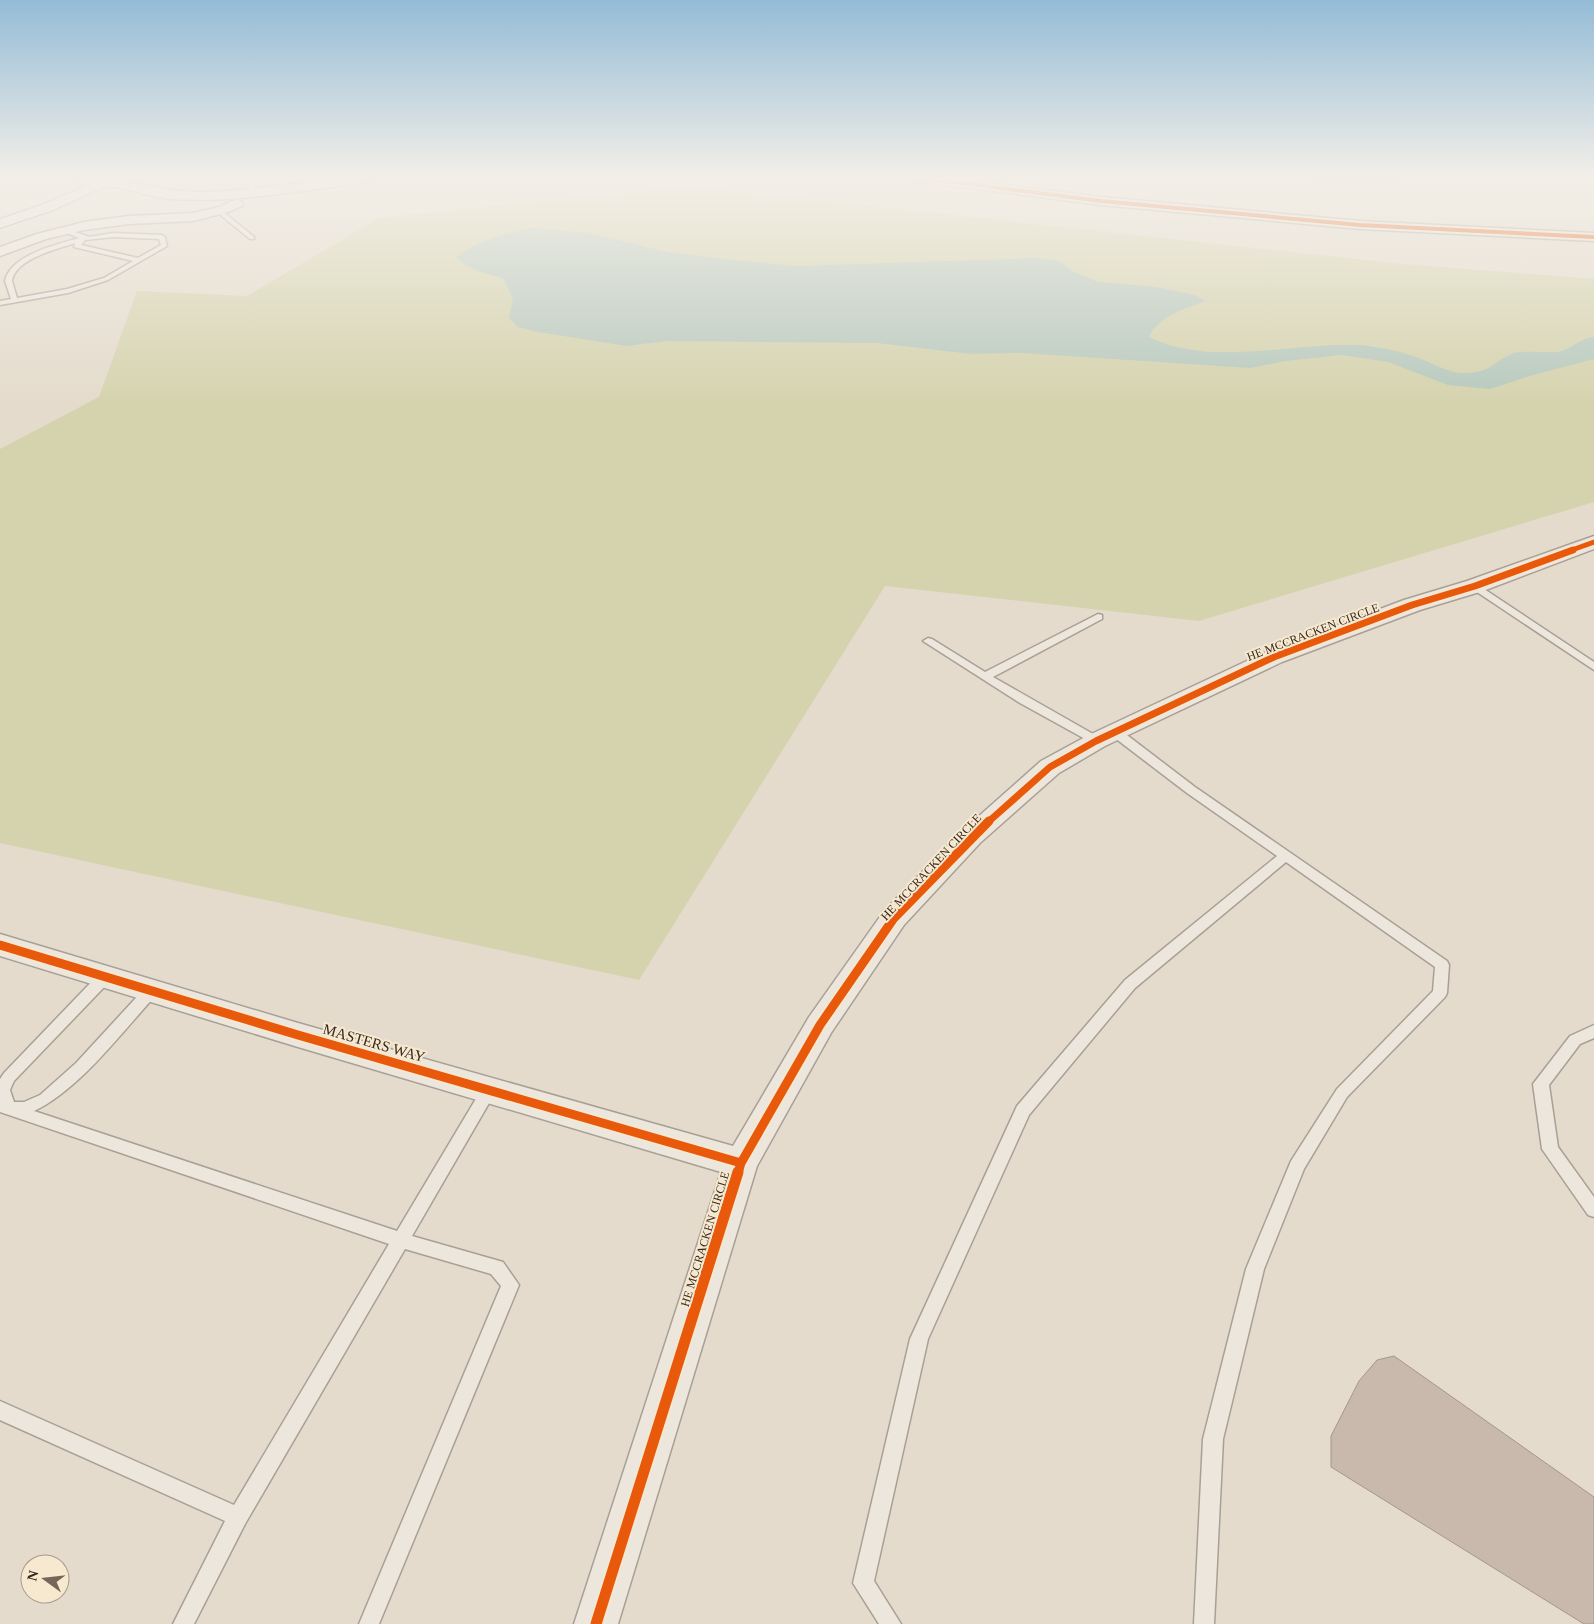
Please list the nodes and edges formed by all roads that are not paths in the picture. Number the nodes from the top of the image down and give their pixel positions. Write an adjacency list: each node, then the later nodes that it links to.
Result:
1 (44, 253): 5 (lane)
2 (107, 253): 4 (lane)
3 (152, 253): 4 (lane)
4 (139, 260): 5 (lane)
5 (15, 300): 6 (lane)
6 (0, 303)
7 (1594, 542): 8 (street, HE MCCRACKEN CIRCLE)
8 (1475, 586): 11 (lane); 13 (street, HE MCCRACKEN CIRCLE)
9 (1098, 617): 12 (lane)
10 (928, 641): 12 (lane)
11 (1594, 667)
12 (986, 676): 13 (lane)
13 (1105, 737): 14 (lane); 21 (street, HE MCCRACKEN CIRCLE)
14 (1285, 856): 29 (lane); 30 (lane)
15 (0, 945): 16 (street, MASTERS WAY)
16 (105, 977): 17 (street, MASTERS WAY); 20 (lane)
17 (151, 991): 19 (street, MASTERS WAY); 20 (lane)
18 (1594, 1030): 22 (lane)
19 (488, 1091): 21 (street, MASTERS WAY); 23 (lane)
20 (5, 1108): 23 (lane)
21 (741, 1163): 28 (street, HE MCCRACKEN CIRCLE)
22 (1594, 1210)
23 (400, 1240): 25 (lane); 27 (lane)
24 (0, 1410): 25 (lane)
25 (238, 1517): 26 (lane)
26 (183, 1624)
27 (369, 1624)
28 (596, 1624)
29 (891, 1624)
30 (1204, 1624)

